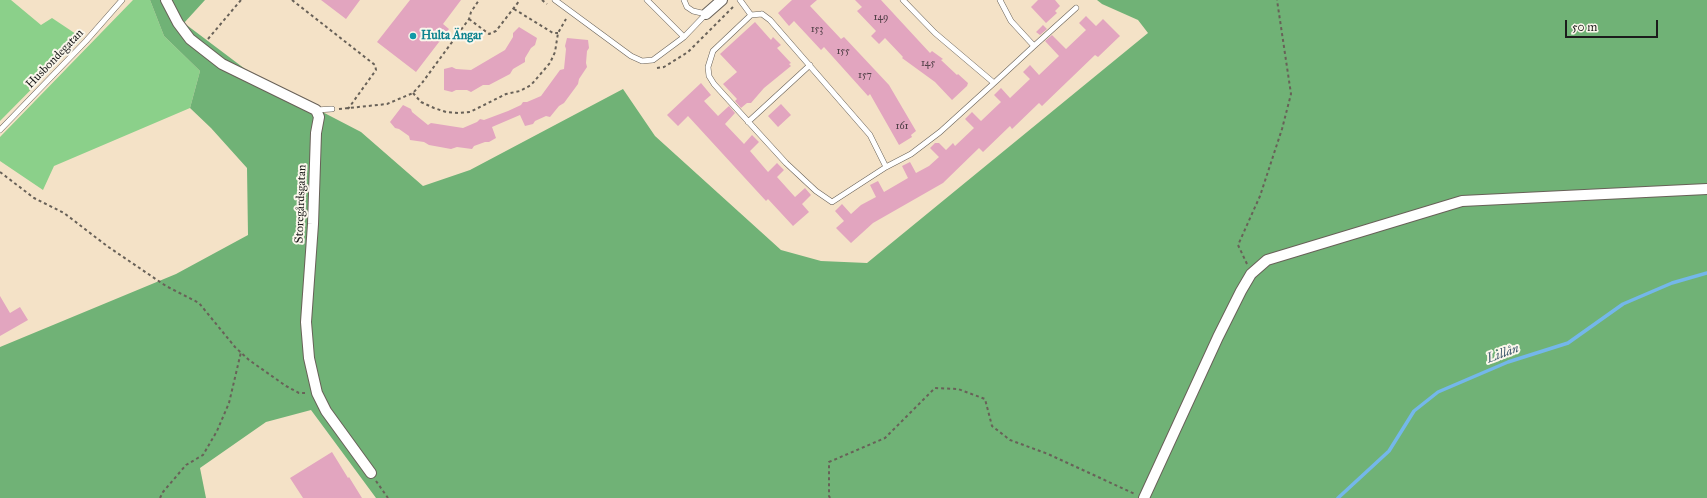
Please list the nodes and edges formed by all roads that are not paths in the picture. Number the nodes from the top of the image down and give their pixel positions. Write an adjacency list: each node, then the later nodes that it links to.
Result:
1 (122, 0): 20 (lane, Husbondegatan)
2 (166, 0): 17 (street)
3 (555, 0): 13 (lane)
4 (647, 0): 13 (lane)
5 (684, 0): 11 (lane)
6 (722, 0): 11 (street)
7 (740, 0): 12 (lane)
8 (903, 0): 16 (lane)
9 (1000, 0): 14 (lane)
10 (1076, 8): 14 (lane)
11 (706, 14): 13 (lane)
12 (751, 15): 15 (lane); 19 (lane)
13 (684, 37)
14 (1034, 46): 16 (lane)
15 (810, 65): 19 (lane); 21 (lane)
16 (994, 83): 21 (lane)
17 (316, 110): 18 (lane); 23 (street, Storegårdsgatan)
18 (332, 110)
19 (748, 122): 21 (lane)
20 (0, 130)
21 (886, 167)
22 (1707, 189): 24 (street)
23 (370, 473)
24 (1140, 497)

